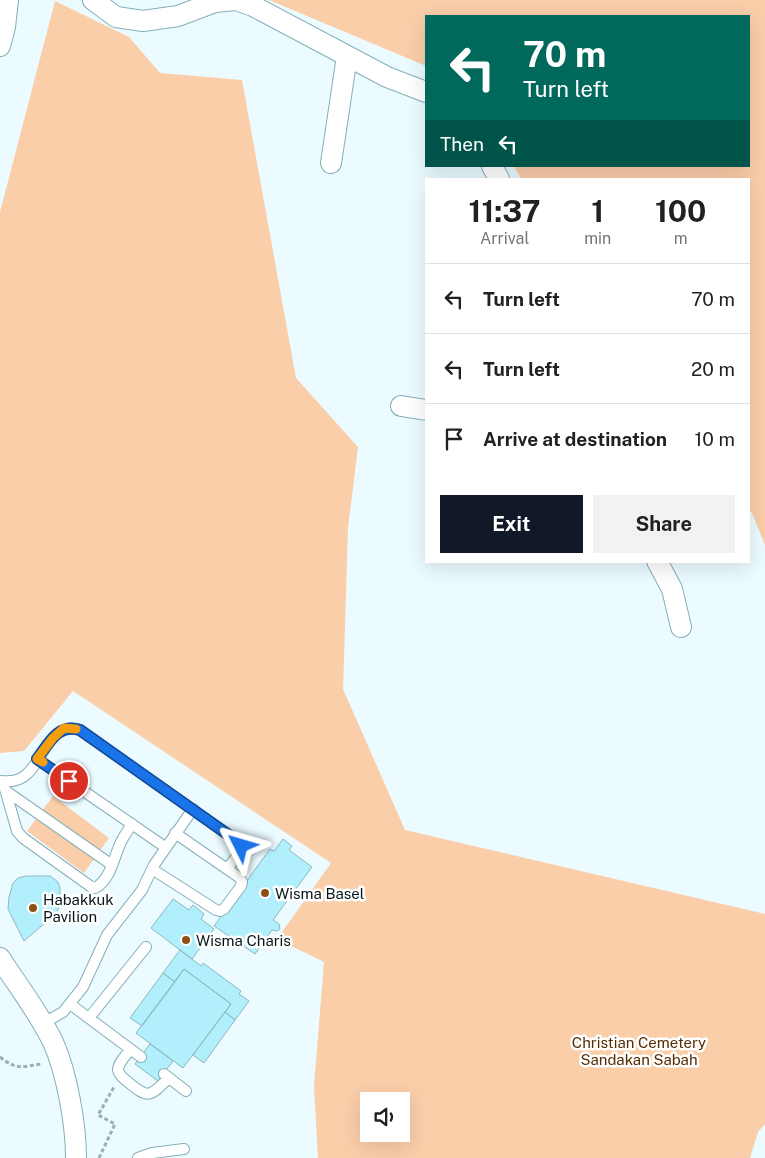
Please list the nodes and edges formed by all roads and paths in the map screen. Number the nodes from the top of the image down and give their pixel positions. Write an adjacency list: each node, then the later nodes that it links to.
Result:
1 (8, 0): 3 (street)
2 (93, 0): 4 (street)
3 (0, 46)
4 (347, 56): 5 (street); 6 (street)
5 (425, 92)
6 (330, 163)
7 (400, 406): 8 (street)
8 (425, 410)
9 (658, 563): 10 (street)
10 (680, 627)
11 (37, 759): 12 (lane); 13 (lane); 14 (lane)
12 (3, 784): 17 (lane); 17 (lane)
13 (193, 809): 15 (lane); 19 (lane)
14 (132, 824): 16 (lane); 17 (lane)
15 (175, 834): 16 (lane); 19 (lane)
16 (165, 847): 18 (lane)
17 (112, 865)
18 (152, 869): 19 (lane); 22 (lane)
19 (227, 869)
20 (146, 947): 23 (lane)
21 (0, 958): 24 (street)
22 (70, 1004): 23 (lane); 24 (lane)
23 (89, 1018): 25 (lane)
24 (42, 1024): 28 (street)
25 (130, 1050): 27 (lane); 29 (lane)
26 (0, 1056): 28 (path)
27 (141, 1057)
28 (59, 1060): 32 (street)
29 (121, 1076): 30 (lane); 33 (path)
30 (186, 1091)
31 (184, 1149): 34 (lane)
32 (76, 1158)
33 (99, 1158)
34 (138, 1158)

